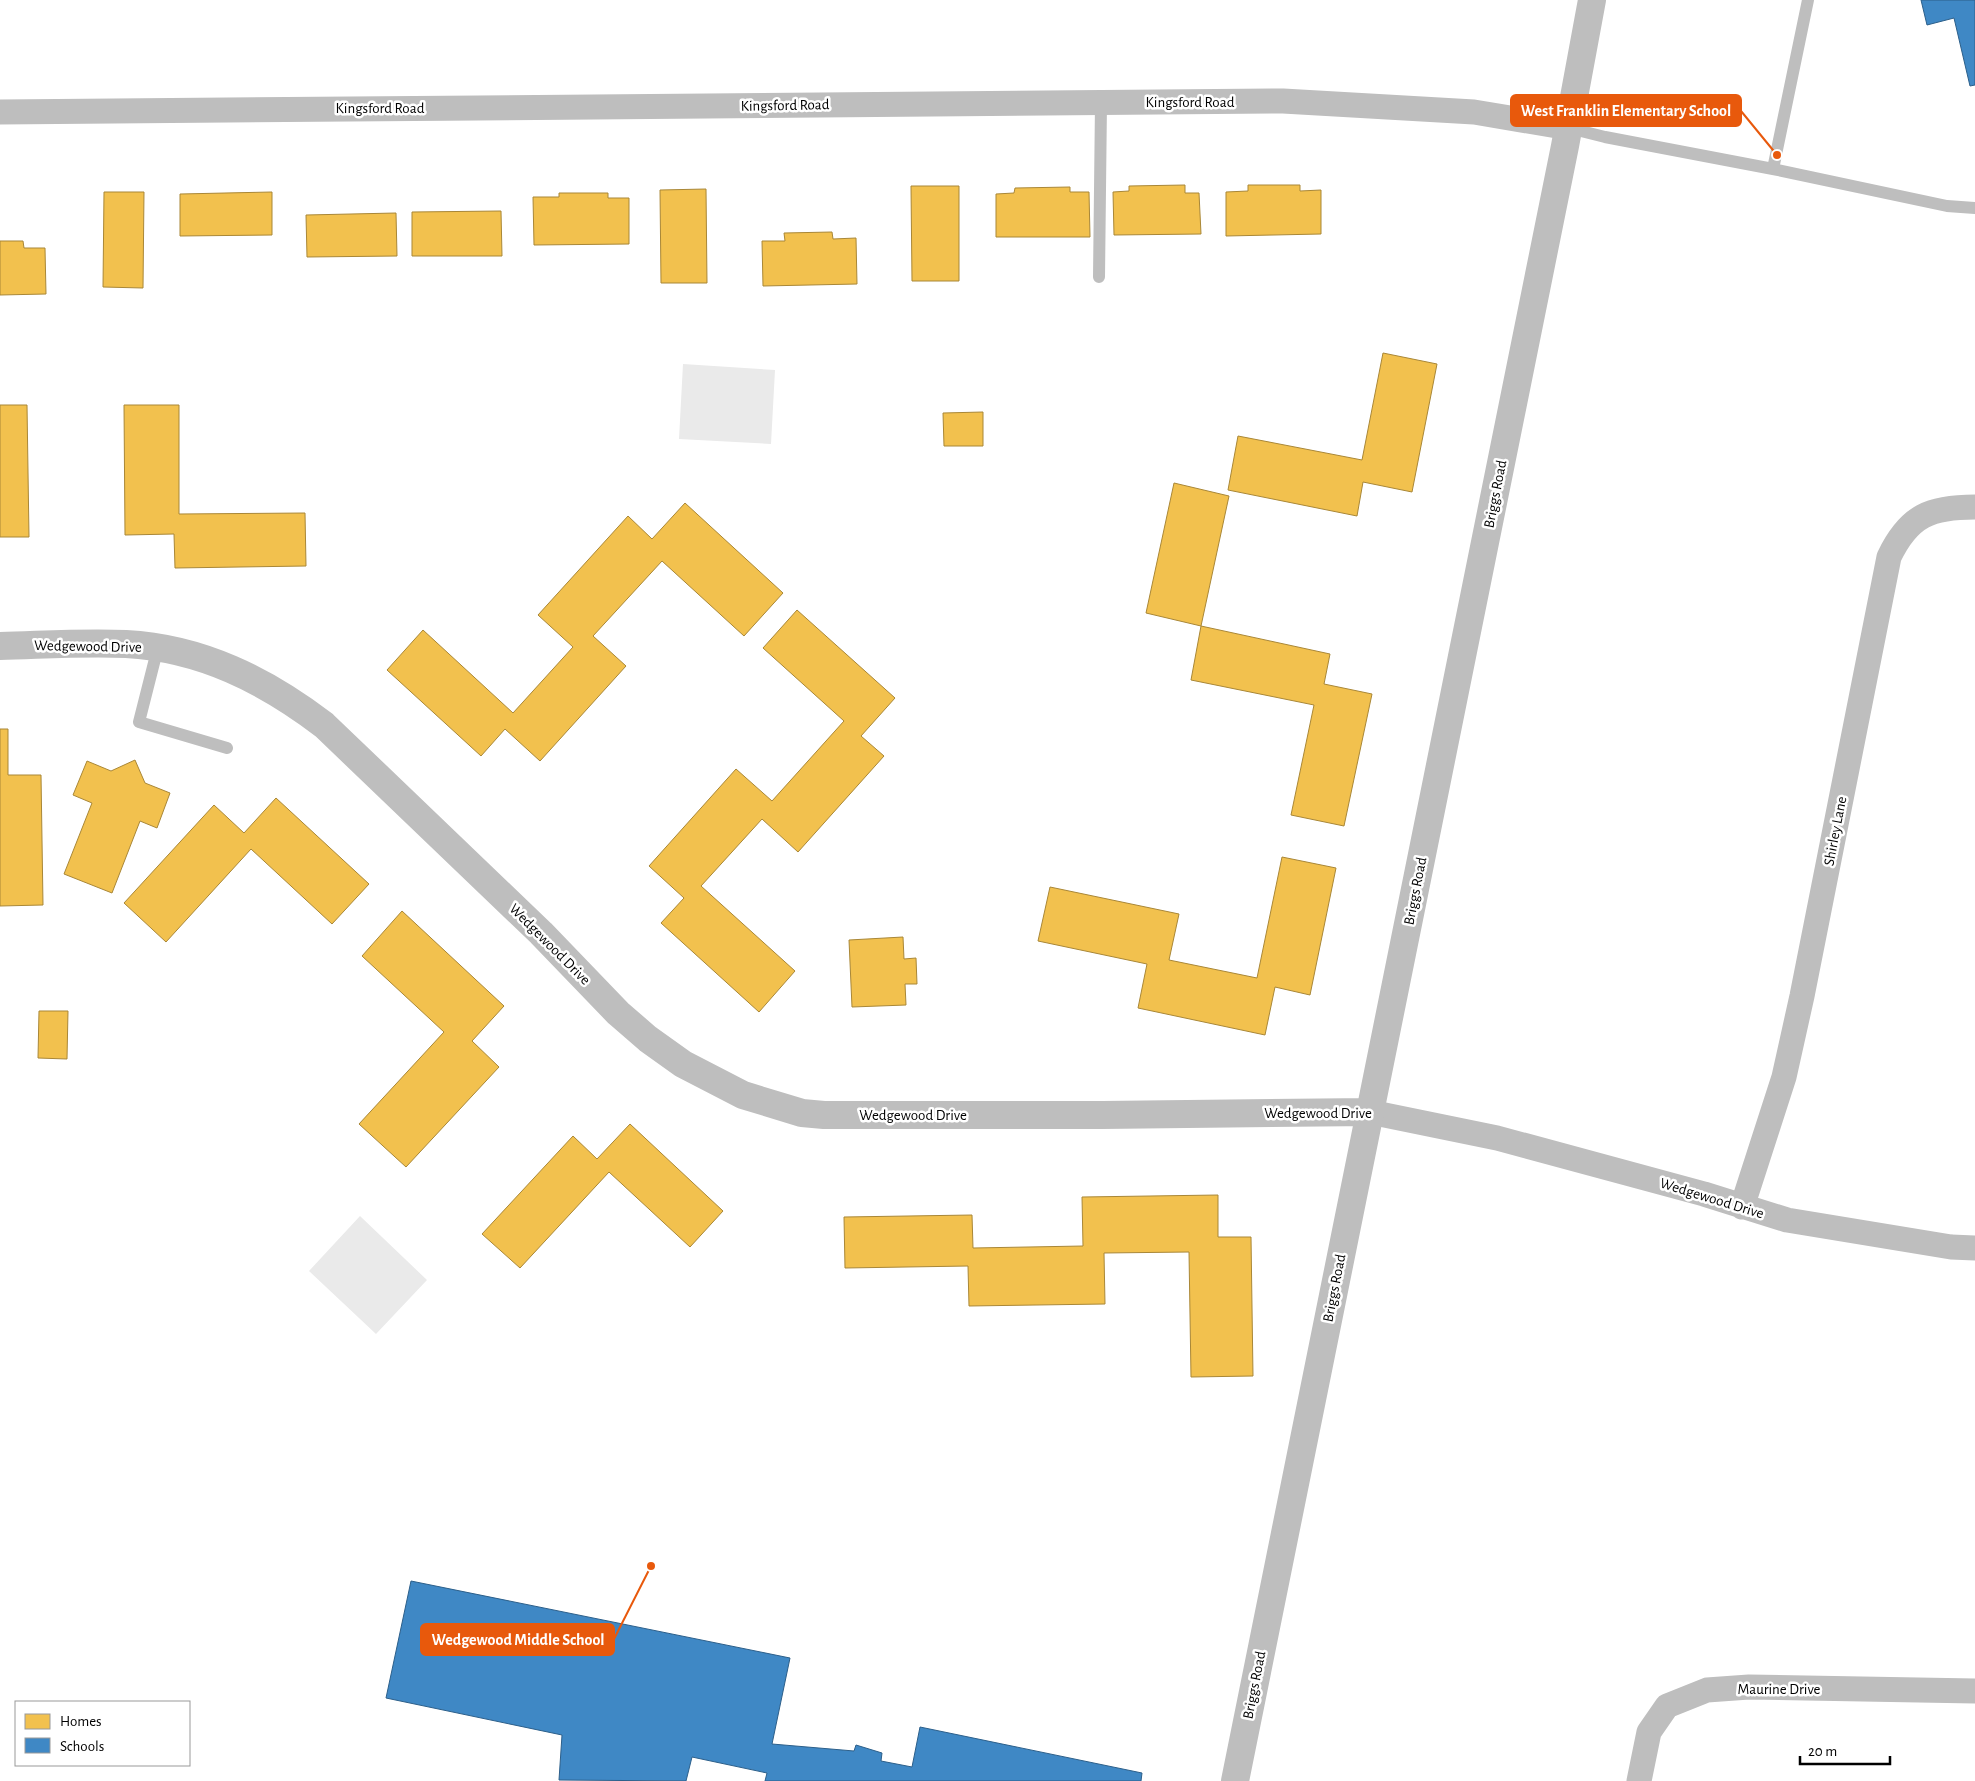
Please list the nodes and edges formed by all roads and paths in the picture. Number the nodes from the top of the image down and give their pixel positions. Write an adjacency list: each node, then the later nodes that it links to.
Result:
1 (1592, 0): 5 (street, Briggs Road)
2 (1808, 0): 6 (lane)
3 (1101, 102): 4 (street, Kingsford Road); 5 (street, Kingsford Road); 8 (lane)
4 (0, 112)
5 (1569, 128): 6 (lane); 13 (street, Briggs Road)
6 (1774, 169): 7 (lane)
7 (1975, 208)
8 (1099, 277)
9 (1975, 507): 14 (street, Shirley Lane)
10 (0, 646): 11 (street, Wedgewood Drive)
11 (158, 648): 12 (lane); 13 (street, Wedgewood Drive)
12 (227, 748)
13 (1370, 1112): 14 (street, Wedgewood Drive); 17 (street, Briggs Road)
14 (1742, 1207): 15 (street, Wedgewood Drive)
15 (1975, 1248)
16 (1975, 1691): 18 (street, Maurine Drive)
17 (1235, 1781)
18 (1639, 1781)

